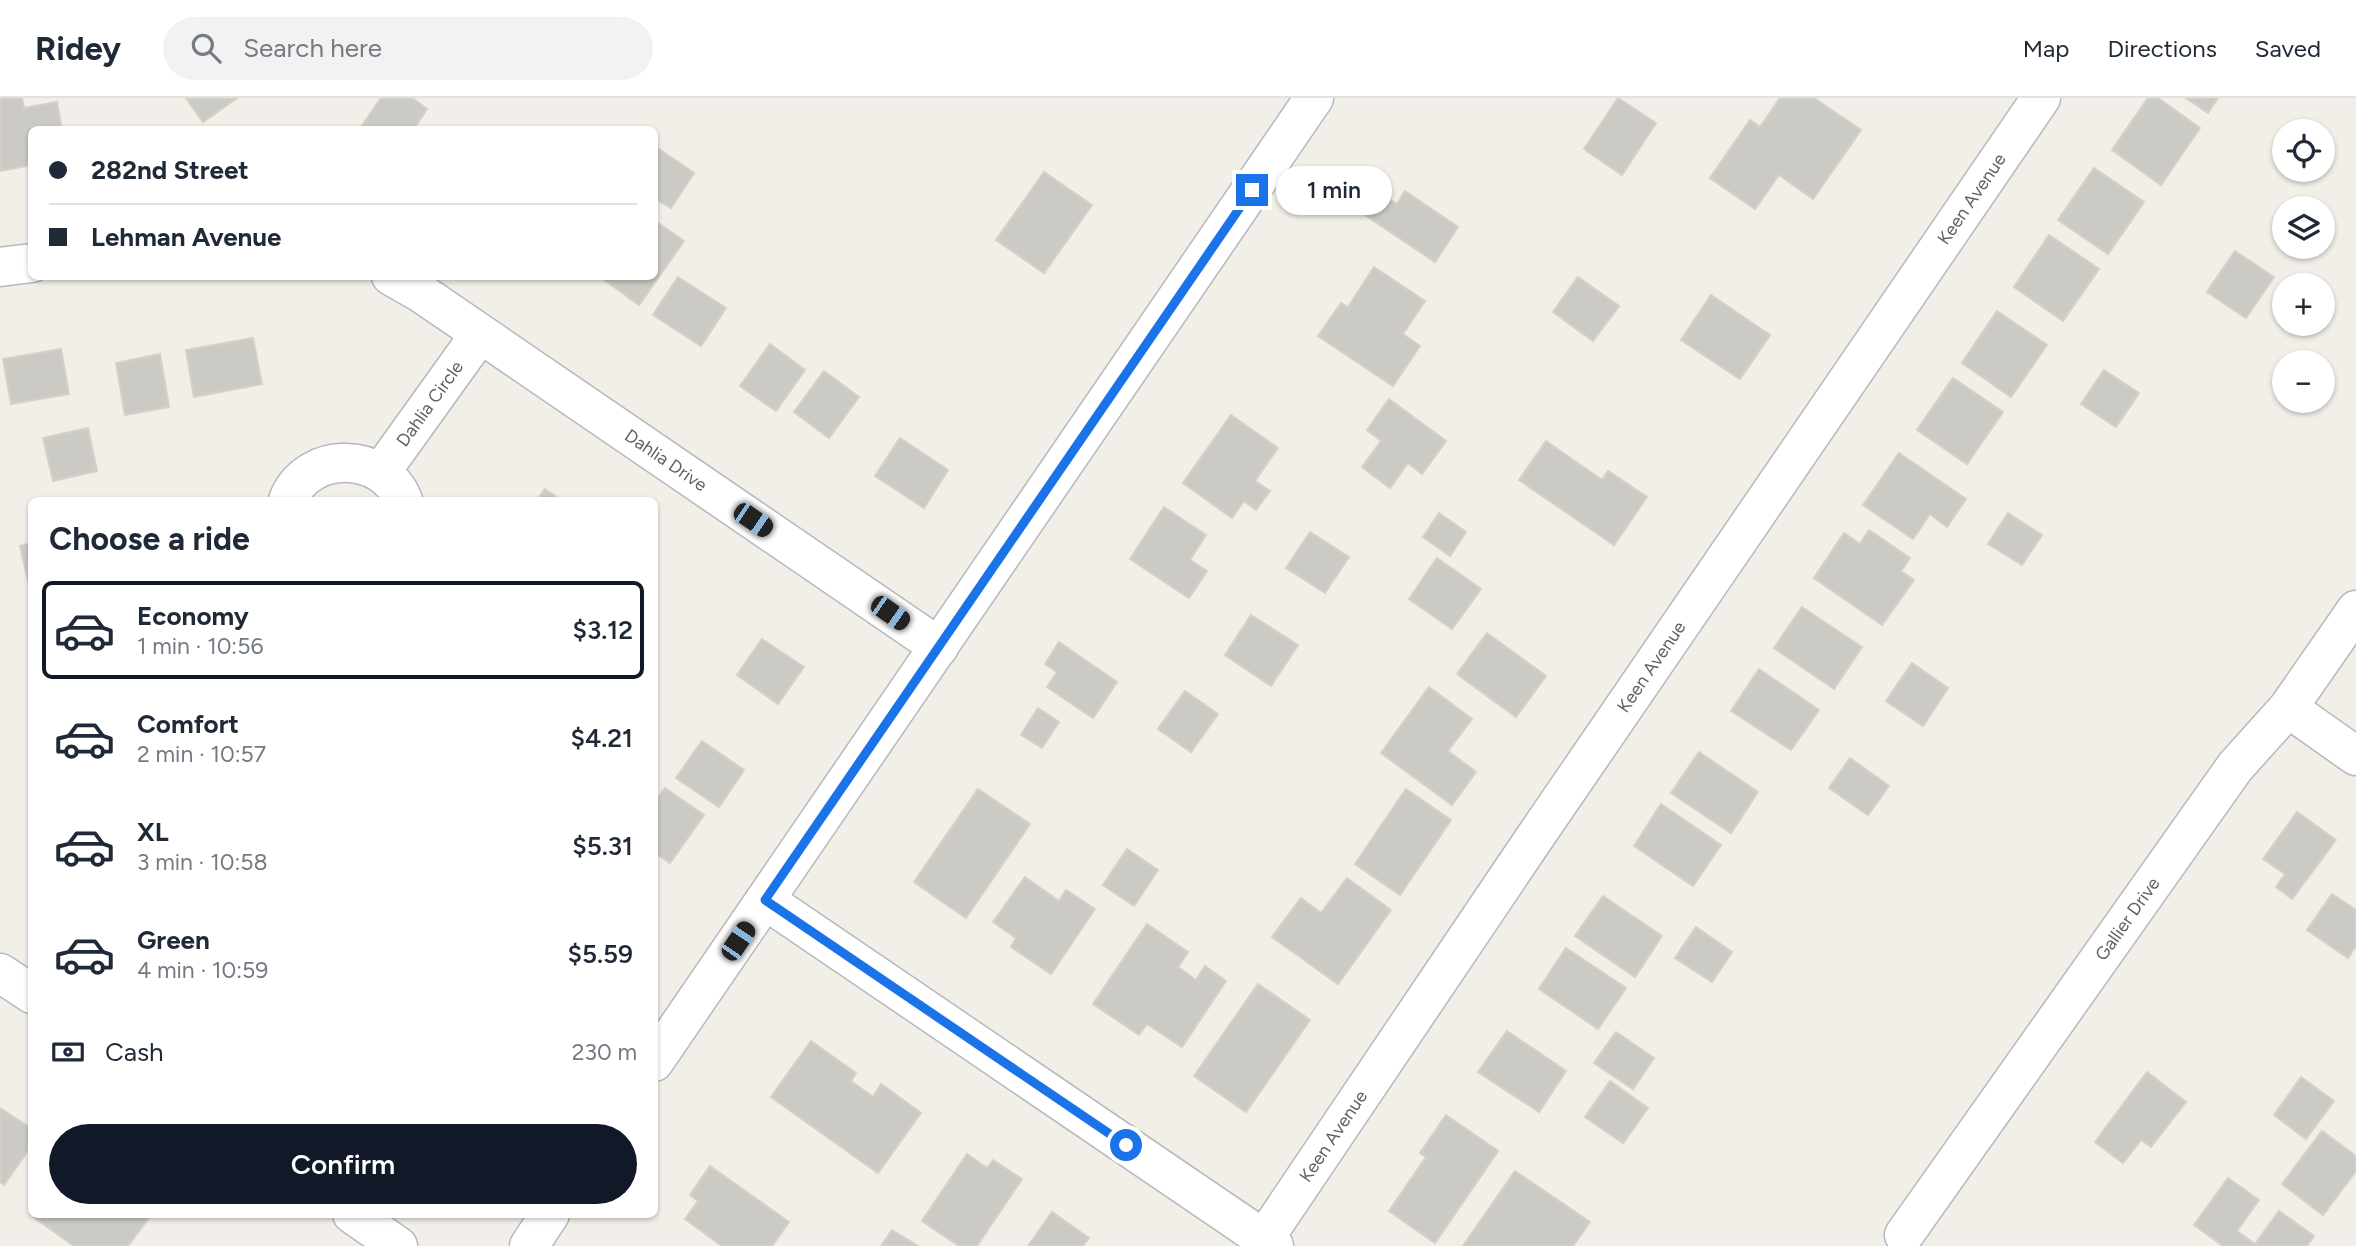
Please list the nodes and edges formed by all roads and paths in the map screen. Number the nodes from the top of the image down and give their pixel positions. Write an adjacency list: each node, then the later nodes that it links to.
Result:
1 (1314, 98): 10 (street)
2 (2041, 98): 20 (street, Keen Avenue)
3 (28, 263): 4 (street)
4 (0, 267)
5 (398, 280): 6 (street, Dahlia Drive)
6 (480, 334): 7 (street, Dahlia Circle); 10 (street, Dahlia Drive)
7 (392, 486): 8 (street, Dahlia Circle)
8 (290, 497)
9 (2356, 610): 11 (street, Gallier Drive)
10 (939, 647): 13 (street)
11 (2288, 708): 12 (street); 19 (street, Gallier Drive)
12 (2356, 756)
13 (765, 900): 16 (street); 20 (street)
14 (0, 973): 15 (street)
15 (28, 991)
16 (658, 1056)
17 (358, 1218): 21 (street)
18 (547, 1218): 22 (street)
19 (1904, 1235)
20 (1269, 1242)
21 (398, 1246)
22 (529, 1246)

